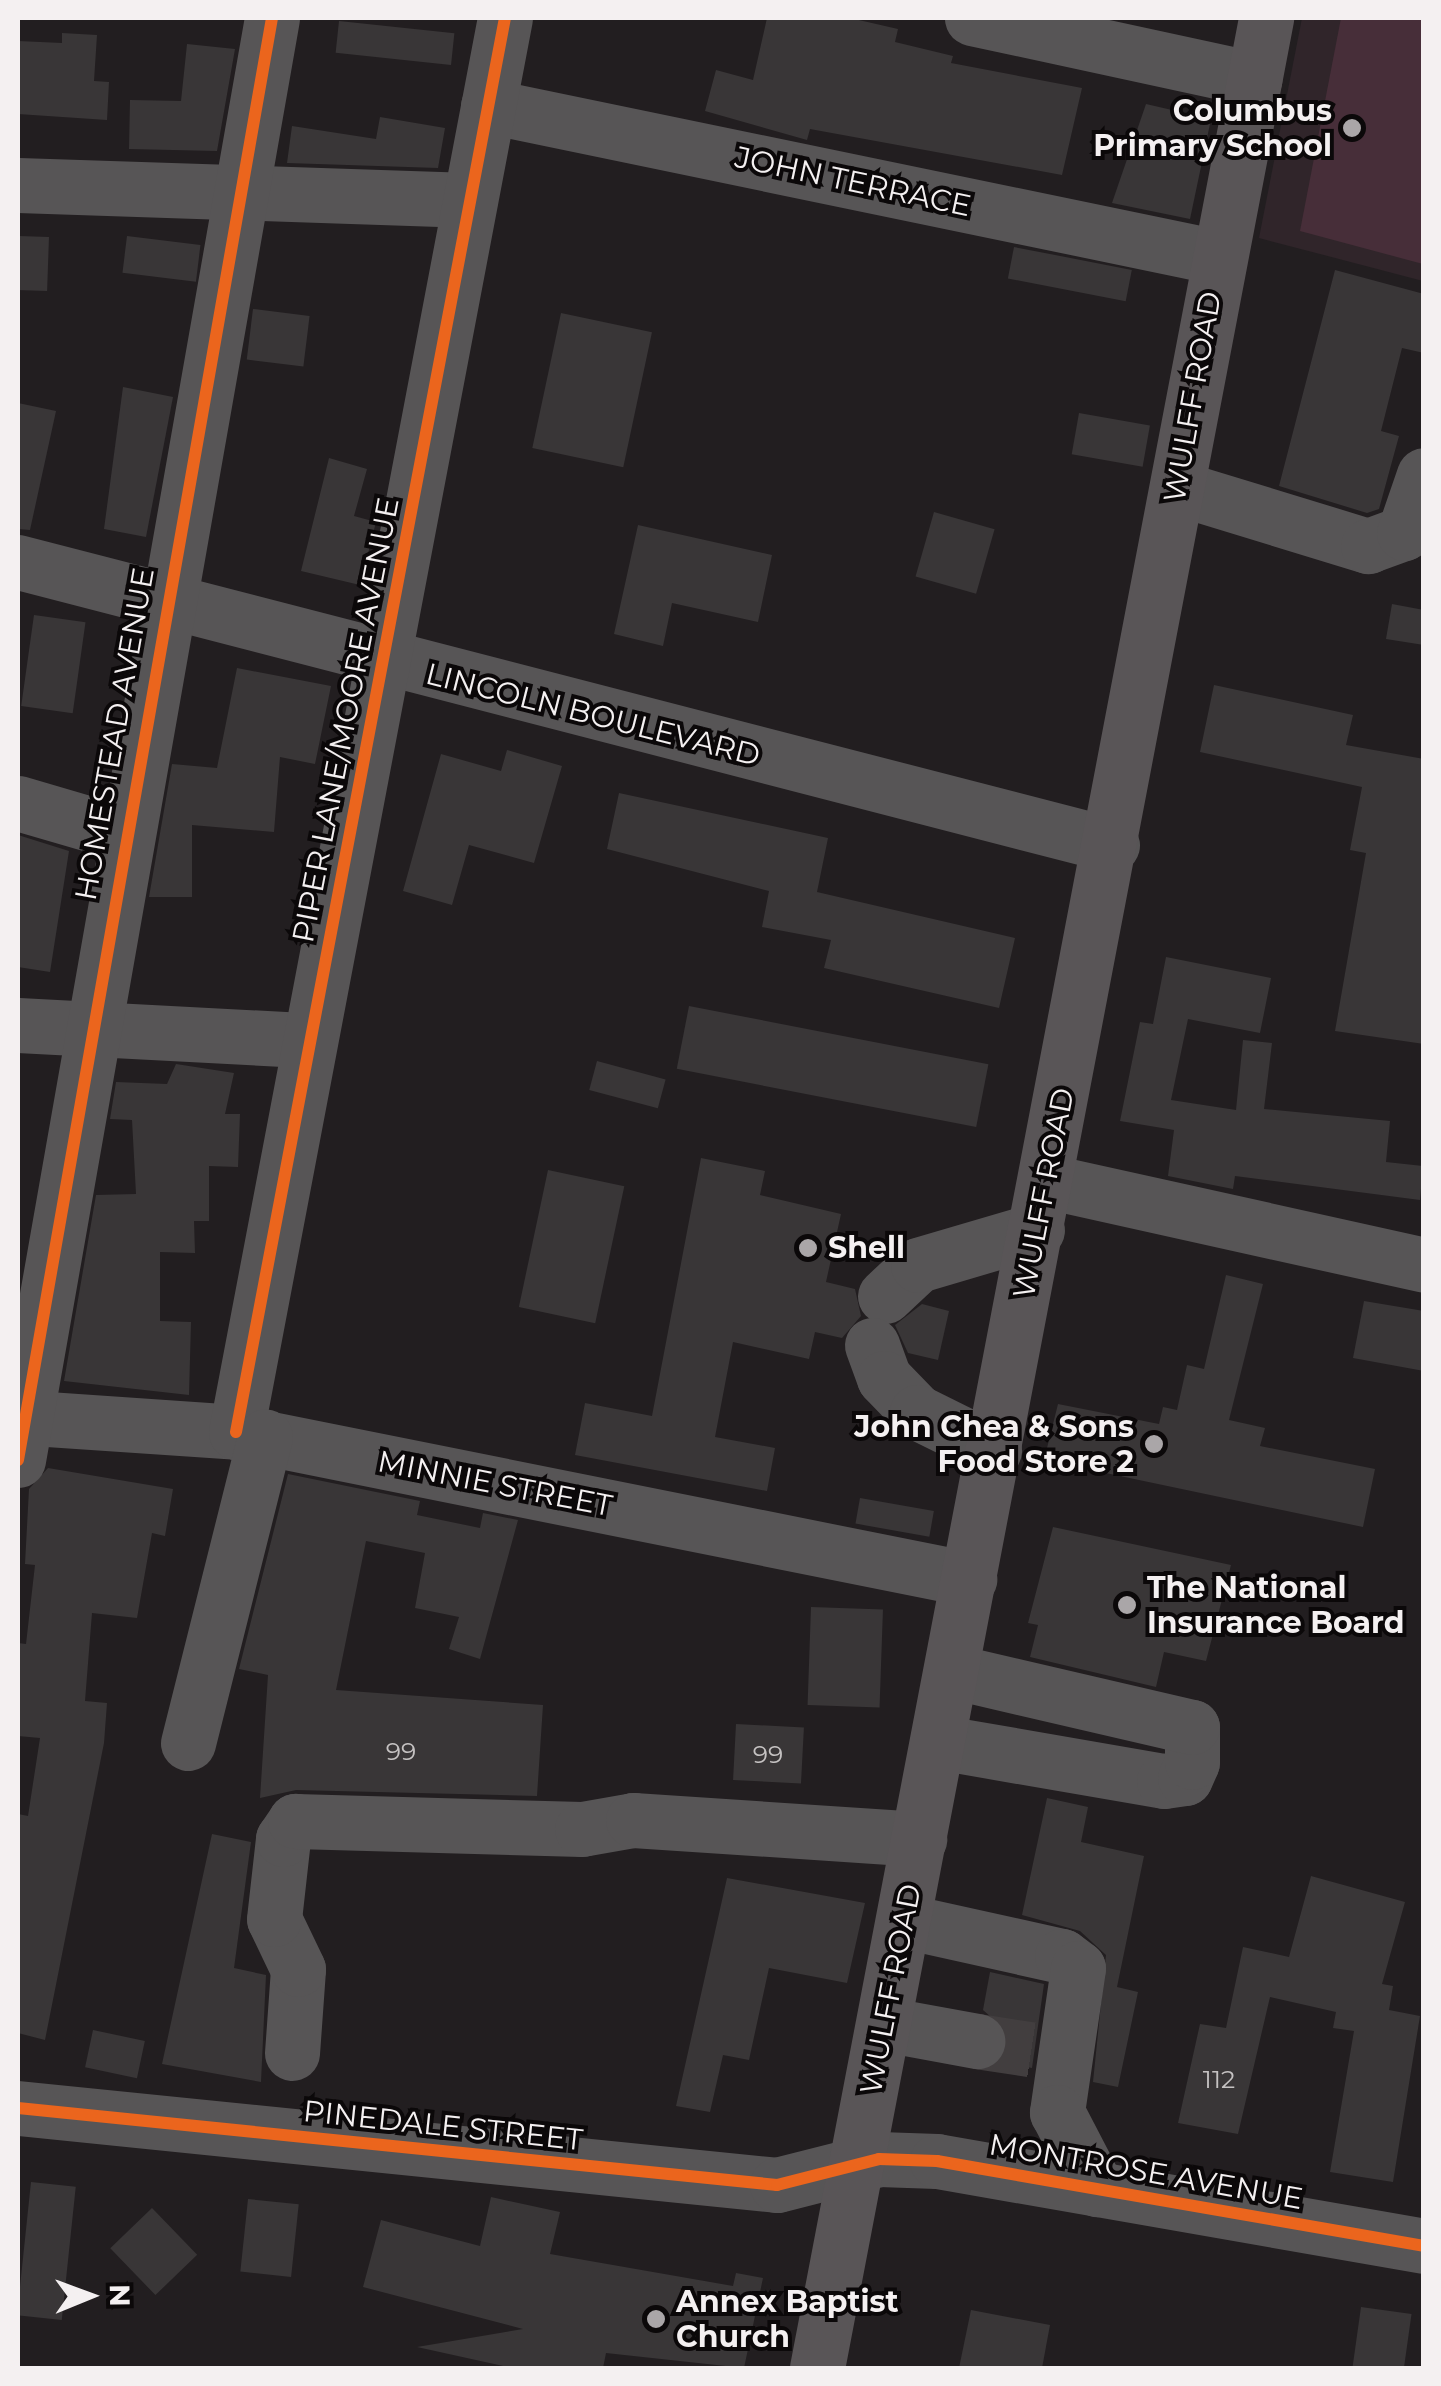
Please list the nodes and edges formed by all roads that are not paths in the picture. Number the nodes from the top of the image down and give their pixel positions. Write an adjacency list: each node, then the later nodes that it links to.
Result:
1 (272, 18): 8 (street, HOMESTEAD AVENUE)
2 (505, 18): 6 (street, PIPER LANE/MOORE AVENUE)
3 (972, 18): 5 (street)
4 (1266, 18): 5 (main road, WULFF ROAD)
5 (1254, 79): 10 (main road, WULFF ROAD)
6 (488, 106): 9 (street, PIPER LANE/MOORE AVENUE); 10 (street, JOHN TERRACE)
7 (18, 185): 8 (street)
8 (242, 192): 9 (street); 14 (street, HOMESTEAD AVENUE)
9 (470, 200): 15 (street, PIPER LANE/MOORE AVENUE)
10 (1218, 257): 12 (main road, WULFF ROAD)
11 (1424, 475): 12 (street)
12 (1178, 488): 18 (main road, WULFF ROAD)
13 (18, 562): 14 (street, LINCOLN BOULEVARD)
14 (162, 600): 15 (street, LINCOLN BOULEVARD); 17 (street, HOMESTEAD AVENUE)
15 (384, 663): 18 (street, LINCOLN BOULEVARD); 21 (street, PIPER LANE/MOORE AVENUE)
16 (18, 802): 17 (street)
17 (124, 834): 20 (street, HOMESTEAD AVENUE)
18 (1112, 845): 22 (main road, WULFF ROAD)
19 (18, 1025): 20 (street)
20 (90, 1029): 21 (street); 24 (street, HOMESTEAD AVENUE)
21 (308, 1040): 25 (street, PIPER LANE/MOORE AVENUE)
22 (1041, 1205): 23 (street); 26 (main road, WULFF ROAD); 26 (street)
23 (1424, 1265)
24 (20, 1431): 25 (street, MINNIE STREET)
25 (251, 1434): 27 (street, MINNIE STREET); 30 (street, PIPER LANE/MOORE AVENUE)
26 (994, 1450): 27 (main road, WULFF ROAD)
27 (970, 1579): 28 (main road, WULFF ROAD)
28 (952, 1672): 29 (main road, WULFF ROAD); 29 (street)
29 (938, 1742): 31 (main road, WULFF ROAD)
30 (188, 1743)
31 (920, 1839): 32 (main road, WULFF ROAD); 35 (street)
32 (904, 1921): 33 (main road, WULFF ROAD); 38 (street)
33 (884, 2024): 34 (street); 37 (main road, WULFF ROAD)
34 (977, 2041)
35 (292, 2053)
36 (18, 2108): 37 (street, PINEDALE STREET)
37 (860, 2165): 38 (street, MONTROSE AVENUE); 40 (main road, WULFF ROAD)
38 (1097, 2189): 39 (street, MONTROSE AVENUE)
39 (1424, 2246)
40 (817, 2368)

